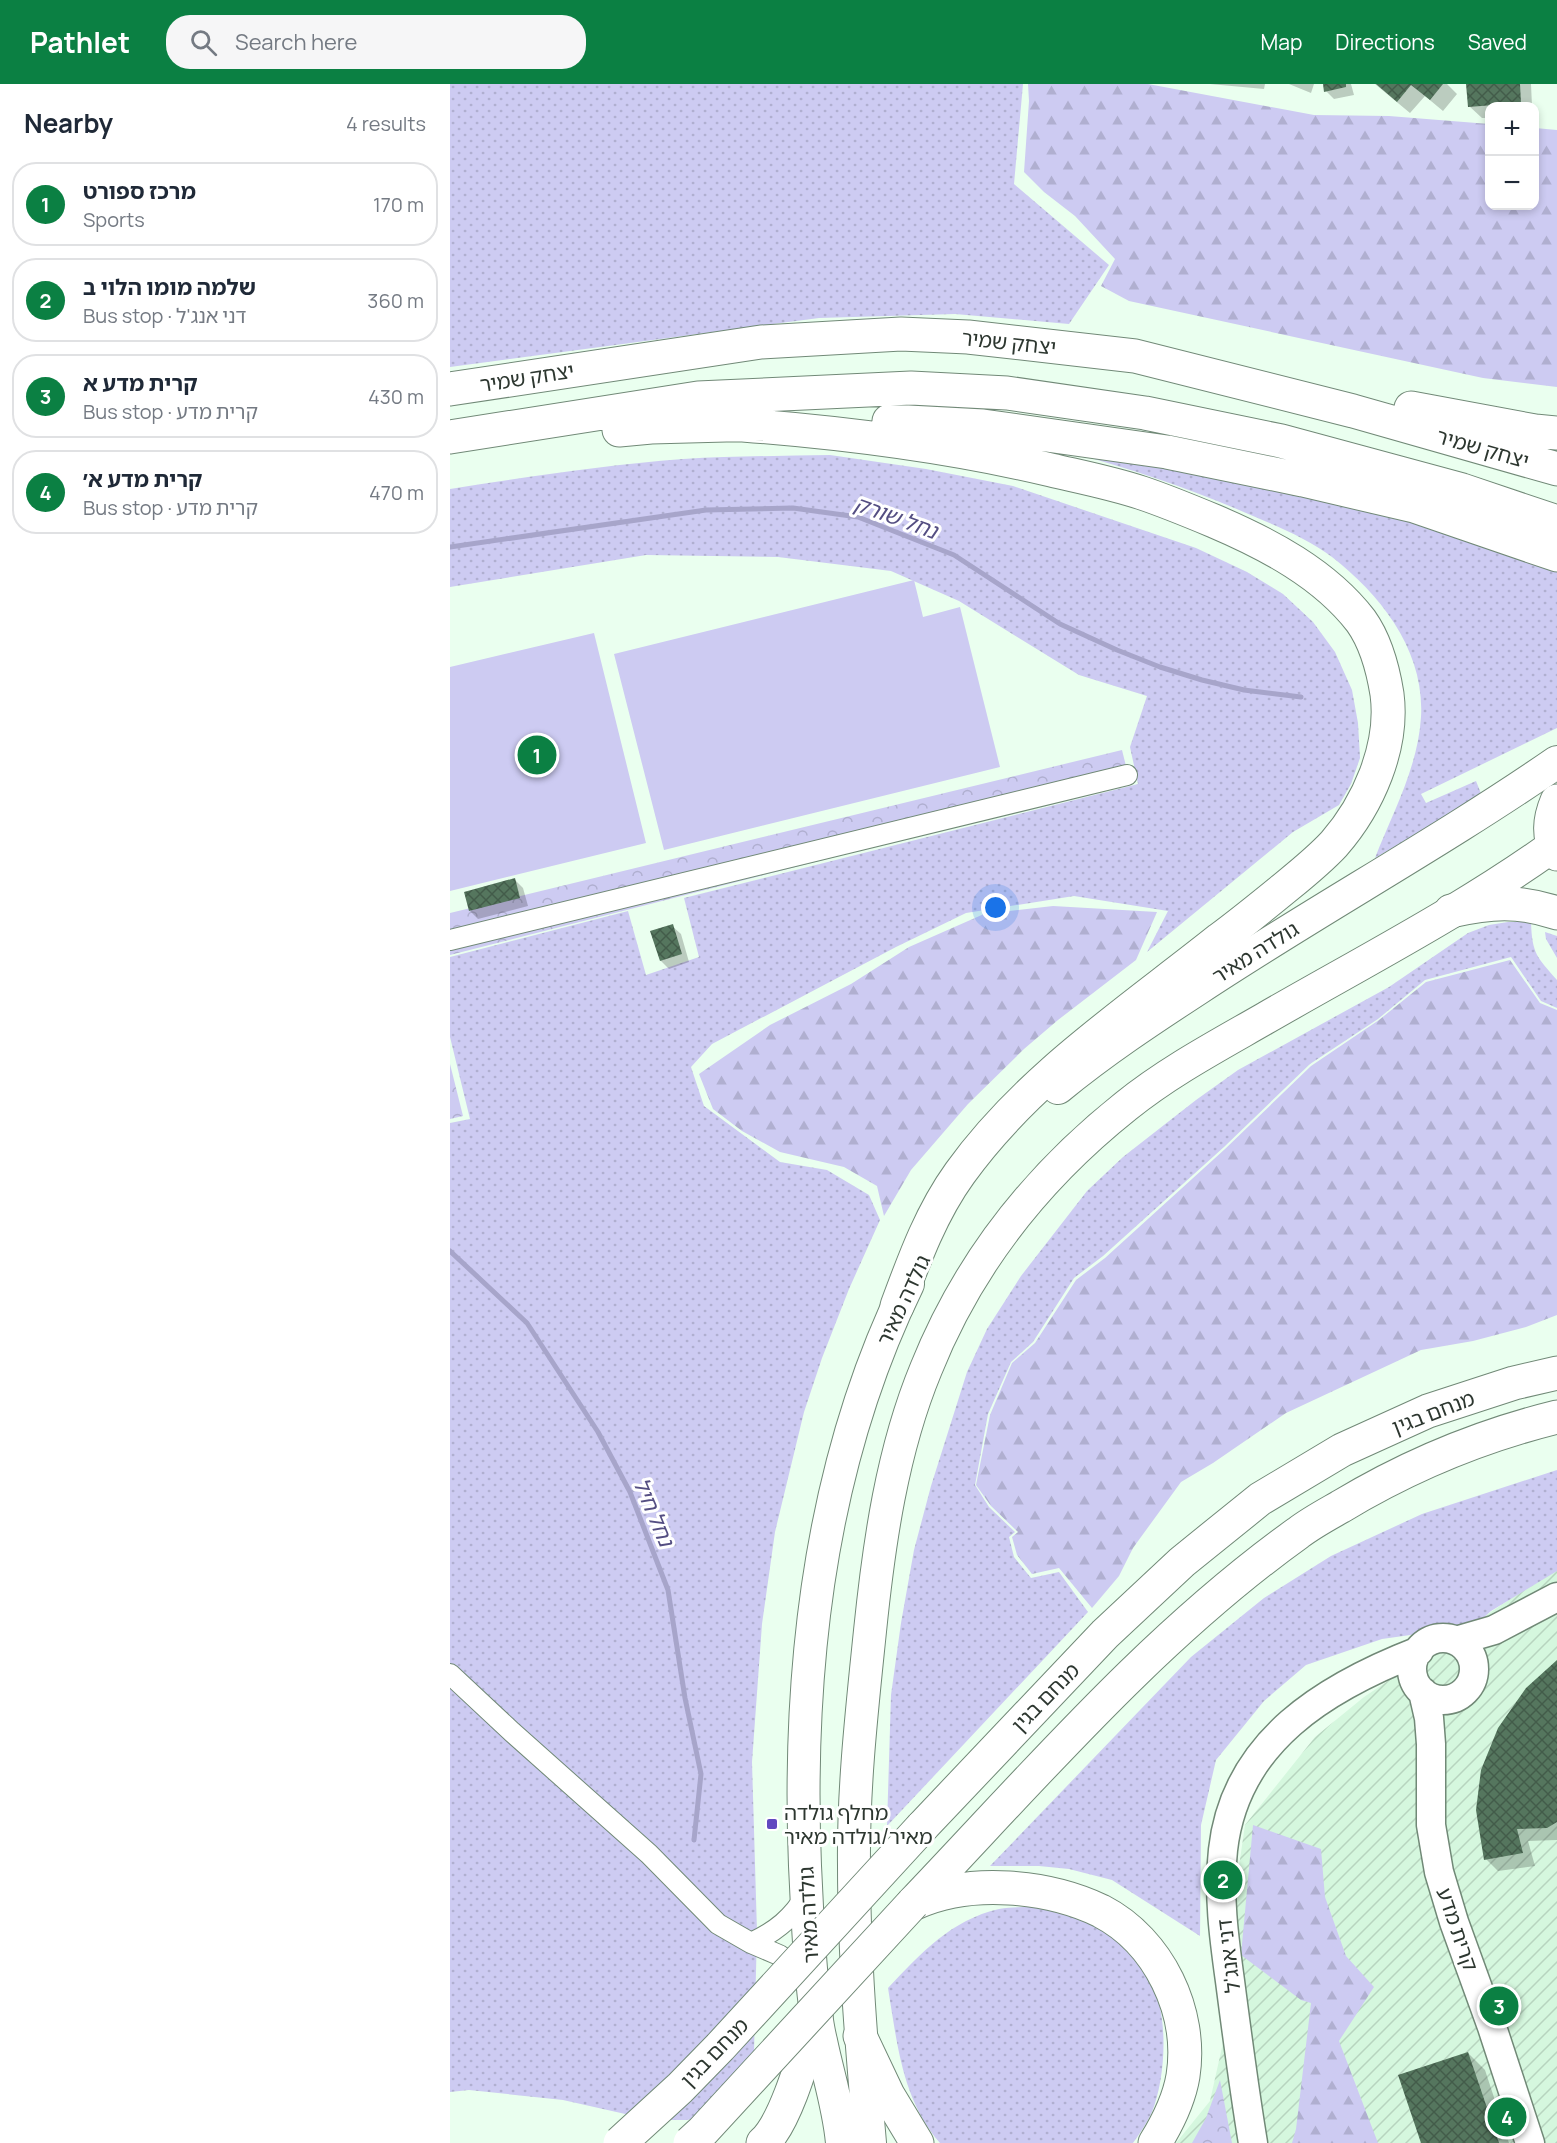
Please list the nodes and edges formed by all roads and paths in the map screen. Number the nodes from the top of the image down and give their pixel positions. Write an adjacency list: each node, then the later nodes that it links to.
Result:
1 (1135, 356): 2 (highway, יצחק שמיר); 4 (highway); 7 (highway, יצחק שמיר)
2 (450, 389)
3 (743, 424): 6 (highway); 9 (highway); 17 (highway)
4 (1557, 433)
5 (450, 437): 8 (highway)
6 (450, 449)
7 (1557, 469)
8 (1557, 522)
9 (1557, 555)
10 (1557, 762): 17 (main road, גולדה מאיר)
11 (1127, 775): 16 (street)
12 (1557, 801): 13 (highway)
13 (1556, 848): 14 (main road)
14 (1451, 911): 15 (highway); 34 (main road)
15 (1557, 914)
16 (450, 940)
17 (897, 1306): 29 (main road, גולדה מאיר)
18 (1557, 1373): 35 (highway, מנחם בגין, bridge)
19 (1557, 1418): 30 (highway, מנחם בגין)
20 (1545, 1604): 21 (street); 23 (street)
21 (1456, 1641): 22 (street); 23 (street)
22 (1419, 1651): 25 (street, דני אנג'ל); 26 (street)
23 (1475, 1669): 27 (street)
24 (450, 1674): 31 (street)
25 (1357, 1680): 26 (street, דני אנג'ל); 42 (street, דני אנג'ל)
26 (1420, 1689): 27 (street); 28 (street, קרית מדע)
27 (1461, 1695): 28 (street, קרית מדע)
28 (1432, 1779): 43 (street, קרית מדע)
29 (806, 1895): 31 (street); 32 (main road, גולדה מאיר)
30 (913, 1903): 36 (highway, מנחם בגין, bridge); 41 (highway)
31 (751, 1943): 32 (street)
32 (811, 1977): 33 (main road, גולדה מאיר)
33 (816, 2016): 37 (highway); 38 (main road, גולדה מאיר)
34 (860, 2036): 39 (main road); 40 (highway)
35 (620, 2143)
36 (690, 2143)
37 (763, 2143)
38 (842, 2143)
39 (870, 2143)
40 (917, 2143)
41 (1155, 2143)
42 (1253, 2143)
43 (1530, 2143)

